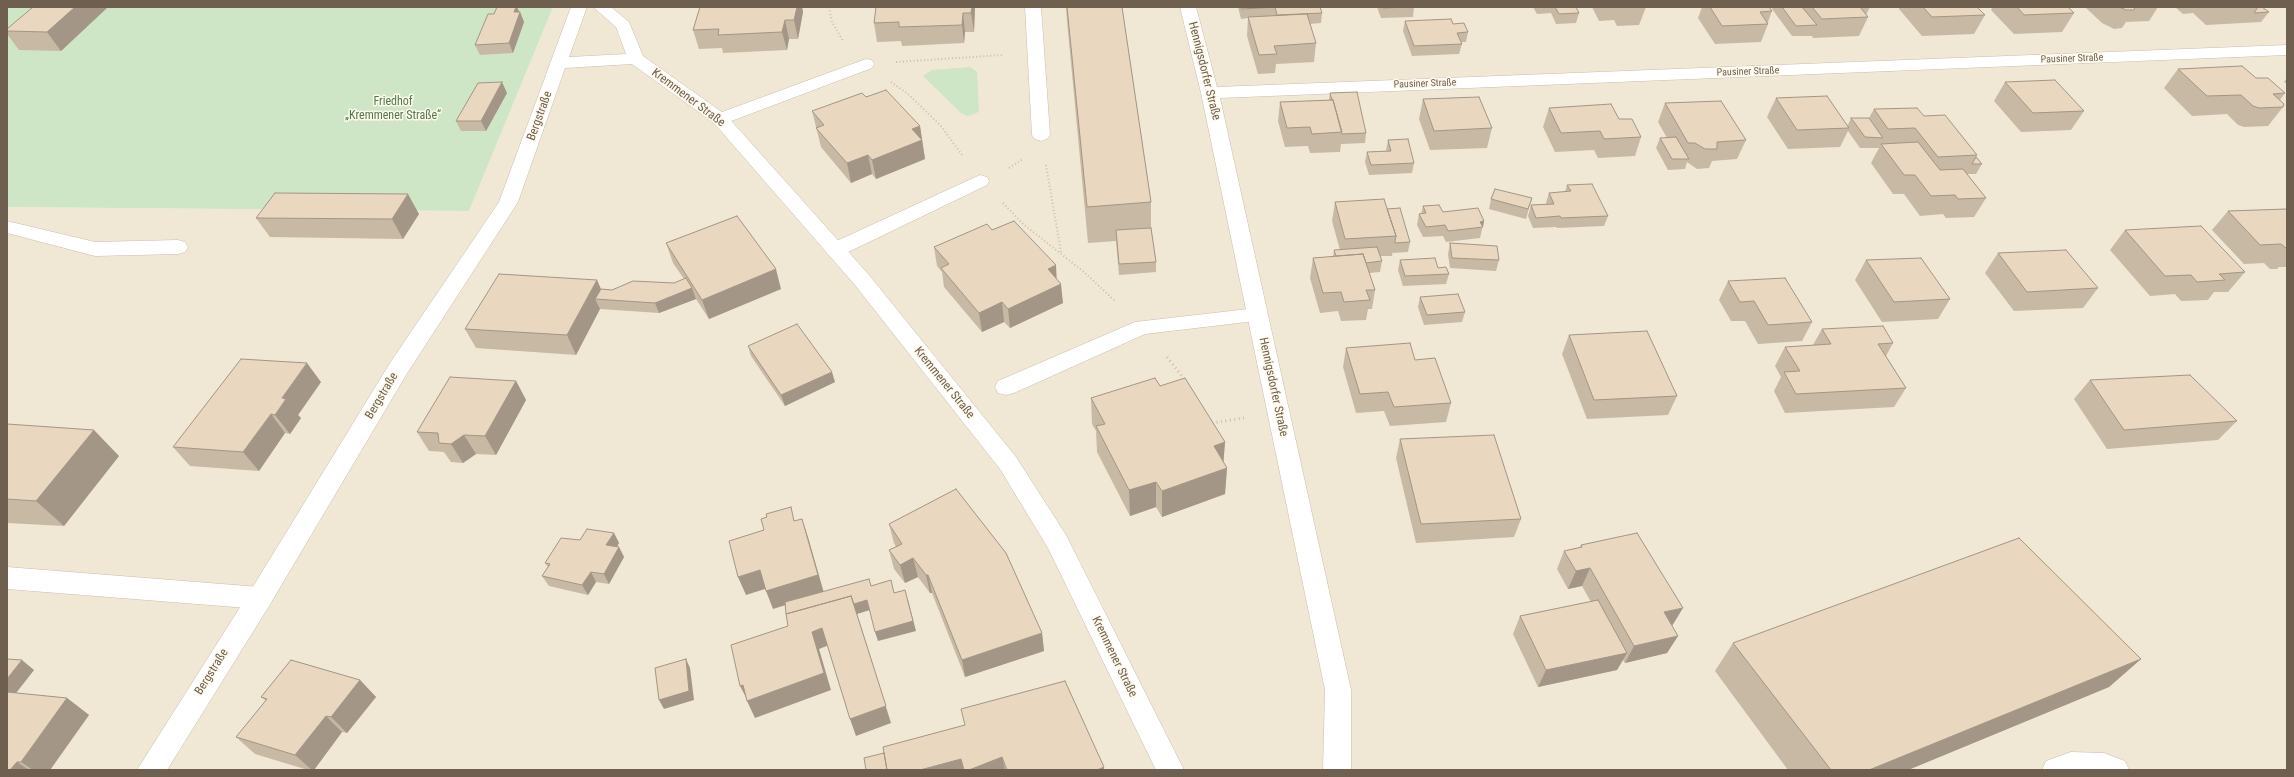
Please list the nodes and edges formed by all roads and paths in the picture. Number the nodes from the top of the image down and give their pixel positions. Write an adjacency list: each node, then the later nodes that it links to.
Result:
1 (579, 7): 9 (street, Bergstraße)
2 (601, 7): 8 (street)
3 (829, 7): 10 (path)
4 (1033, 7): 7 (street)
5 (1188, 7): 11 (street, Hennigsdorfer Straße)
6 (2287, 50): 11 (street, Pausiner Straße)
7 (1035, 53): 10 (path); 13 (street)
8 (636, 59): 9 (street); 12 (street, Kremmener Straße)
9 (559, 63): 26 (street, Bergstraße)
10 (866, 64): 12 (street); 14 (path)
11 (1210, 93): 19 (street, Hennigsdorfer Straße)
12 (720, 119): 17 (street, Kremmener Straße)
13 (1041, 135): 14 (path); 18 (path)
14 (980, 181): 17 (street); 18 (path)
15 (7, 226): 16 (street)
16 (178, 247)
17 (835, 250): 28 (street, Kremmener Straße)
18 (1061, 252): 20 (path)
19 (1257, 315): 20 (street); 23 (street, Hennigsdorfer Straße)
20 (1142, 327): 21 (path); 22 (street)
21 (1187, 382)
22 (1006, 387)
23 (1278, 411): 24 (path); 29 (street, Hennigsdorfer Straße)
24 (1209, 418)
25 (7, 578): 26 (street)
26 (260, 598): 27 (street, Bergstraße)
27 (151, 770)
28 (1170, 770)
29 (1337, 770)
30 (2056, 770): 31 (street)
31 (2115, 770)

